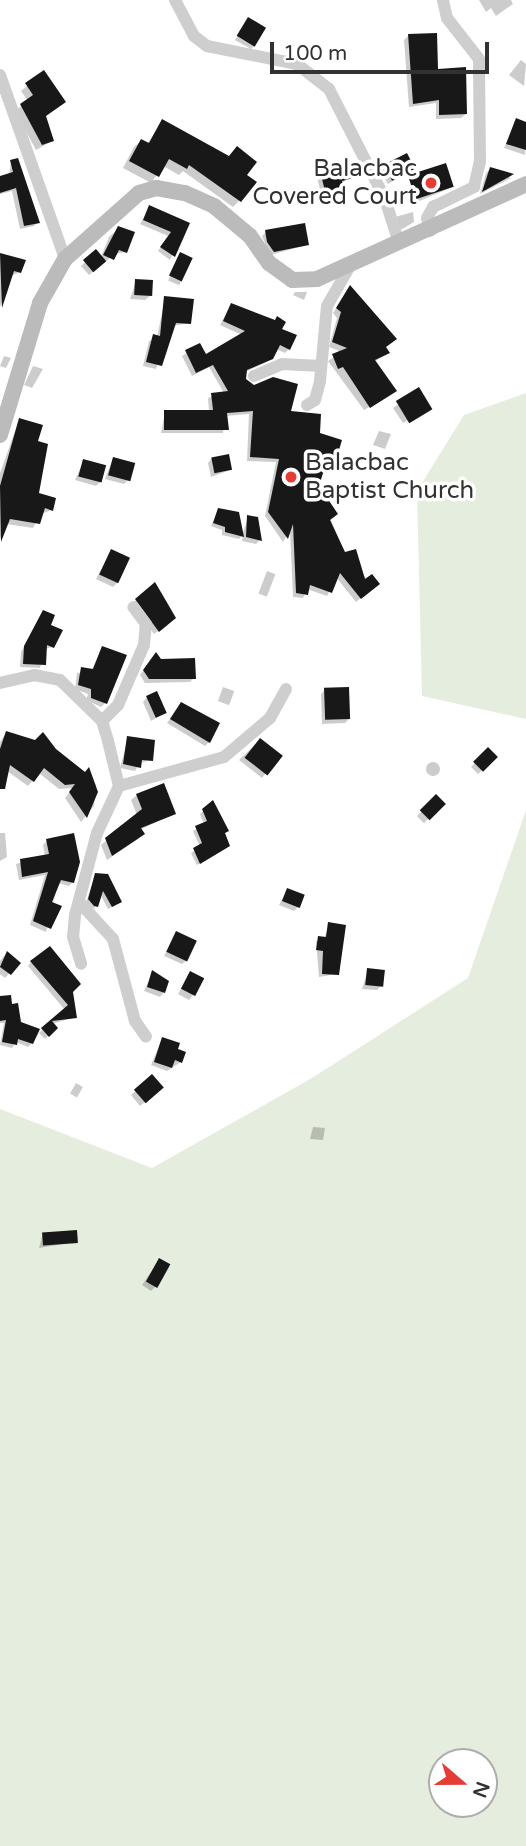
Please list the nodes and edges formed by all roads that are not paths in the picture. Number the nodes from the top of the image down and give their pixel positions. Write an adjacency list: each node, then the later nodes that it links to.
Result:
1 (175, 0): 6 (street)
2 (443, 0): 5 (street)
3 (0, 75): 7 (street)
4 (526, 184): 5 (main road)
5 (430, 231): 6 (main road)
6 (398, 240): 8 (main road)
7 (65, 258): 8 (main road); 12 (main road)
8 (355, 260): 9 (street)
9 (321, 366): 10 (street); 11 (street)
10 (254, 376)
11 (307, 405)
12 (0, 435)
13 (134, 607): 16 (street)
14 (0, 683): 16 (street)
15 (286, 689): 17 (street)
16 (102, 721): 17 (street)
17 (119, 786): 18 (street)
18 (79, 902): 19 (street); 20 (street)
19 (81, 964)
20 (146, 1037)

